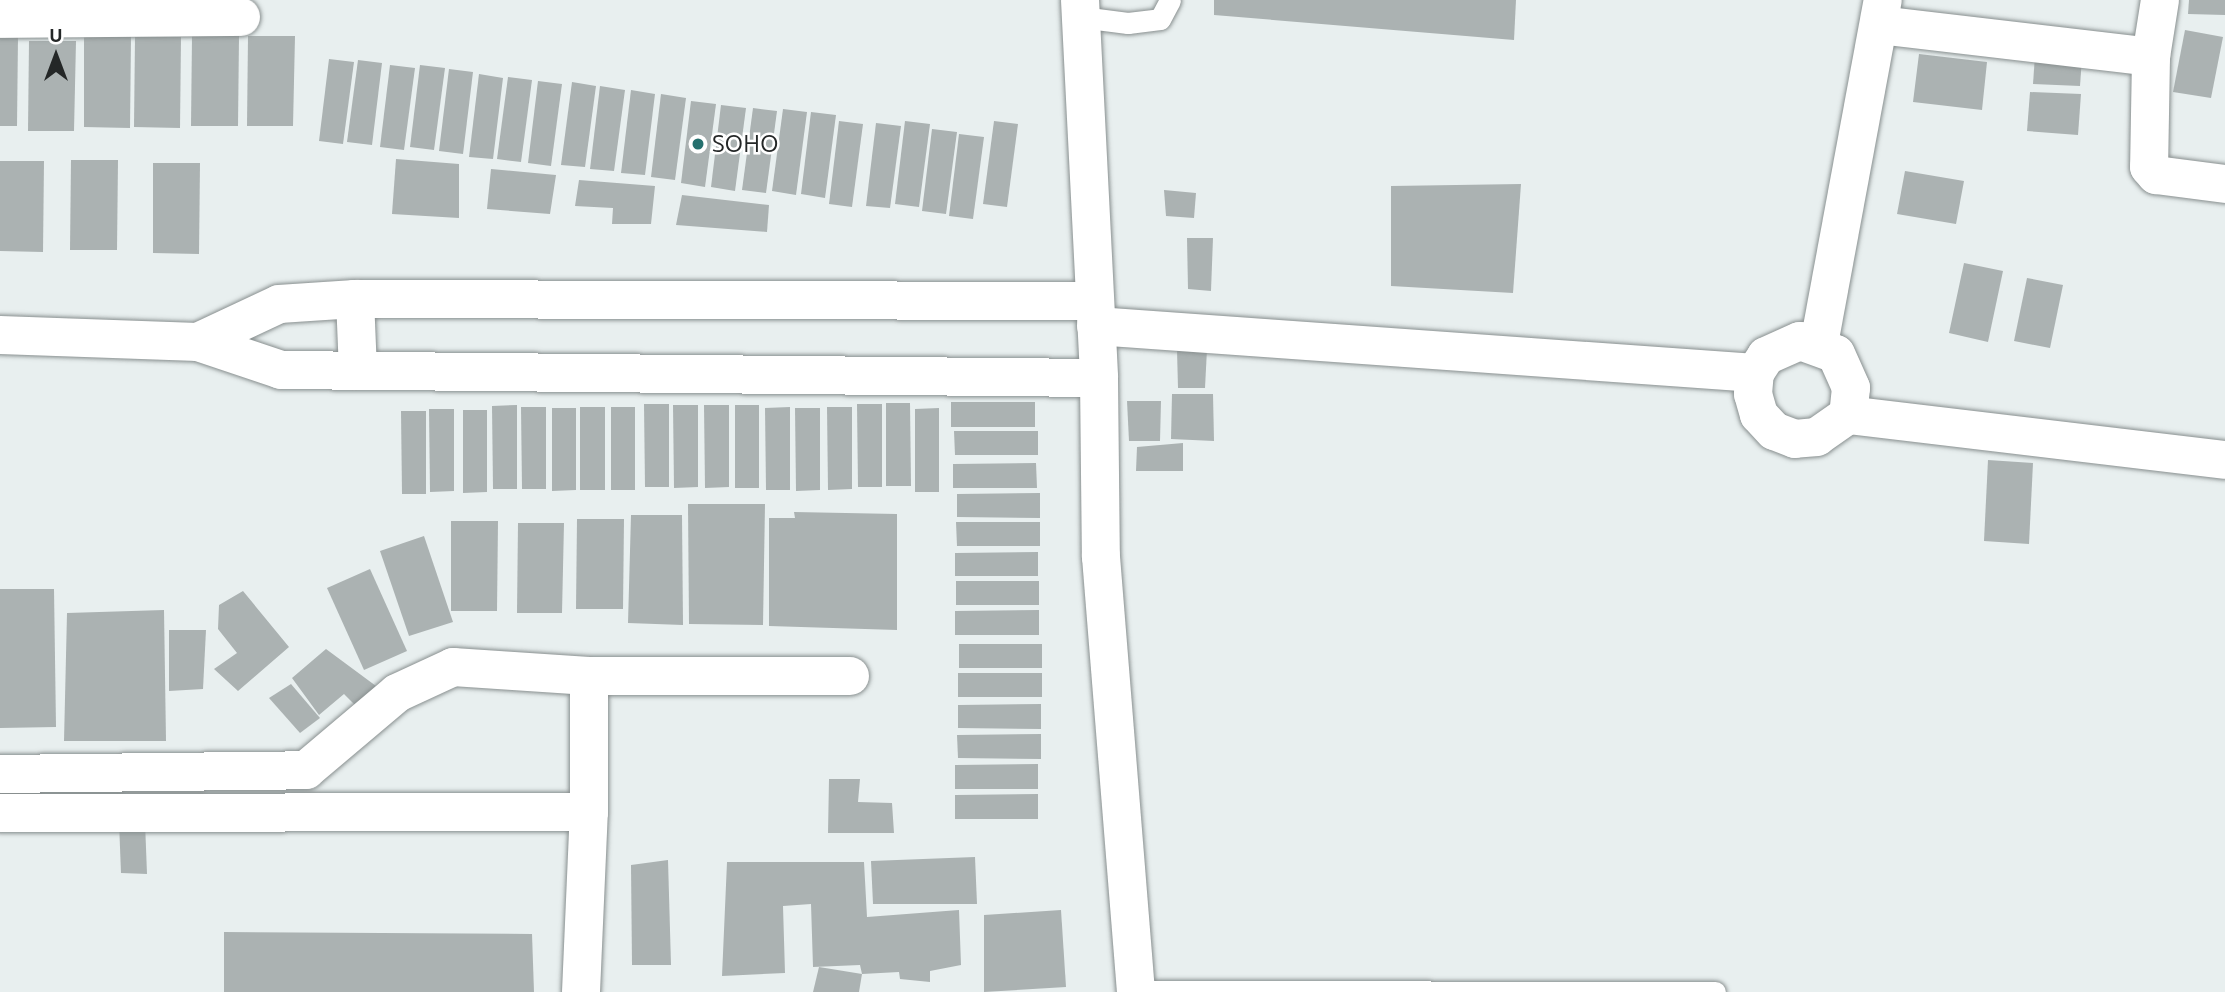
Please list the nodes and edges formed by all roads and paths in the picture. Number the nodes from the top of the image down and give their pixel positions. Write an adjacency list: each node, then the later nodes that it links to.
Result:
1 (1170, 0): 3 (lane)
2 (2160, 0): 7 (street)
3 (1080, 9): 10 (street)
4 (1882, 12): 7 (street); 13 (street)
5 (241, 17): 6 (street)
6 (0, 19)
7 (2151, 58): 8 (street)
8 (2225, 184)
9 (355, 299): 10 (street); 12 (street); 14 (street)
10 (1095, 313): 15 (street); 16 (street)
11 (0, 335): 12 (street)
12 (198, 342): 14 (street)
13 (1819, 344): 15 (street); 17 (street)
14 (358, 371): 16 (street)
15 (1755, 373): 17 (street)
16 (1099, 378): 30 (street)
17 (1848, 415): 18 (street)
18 (2225, 460)
19 (589, 676): 20 (street); 21 (street); 24 (street)
20 (850, 676)
21 (306, 770): 22 (street); 23 (street)
22 (0, 774)
23 (289, 810): 24 (street); 25 (street)
24 (589, 812): 29 (street)
25 (0, 813)
26 (1507, 990): 27 (lane); 28 (lane)
27 (1233, 991): 30 (lane)
28 (1604, 991): 31 (lane)
29 (581, 992)
30 (1136, 992)
31 (1715, 992)

